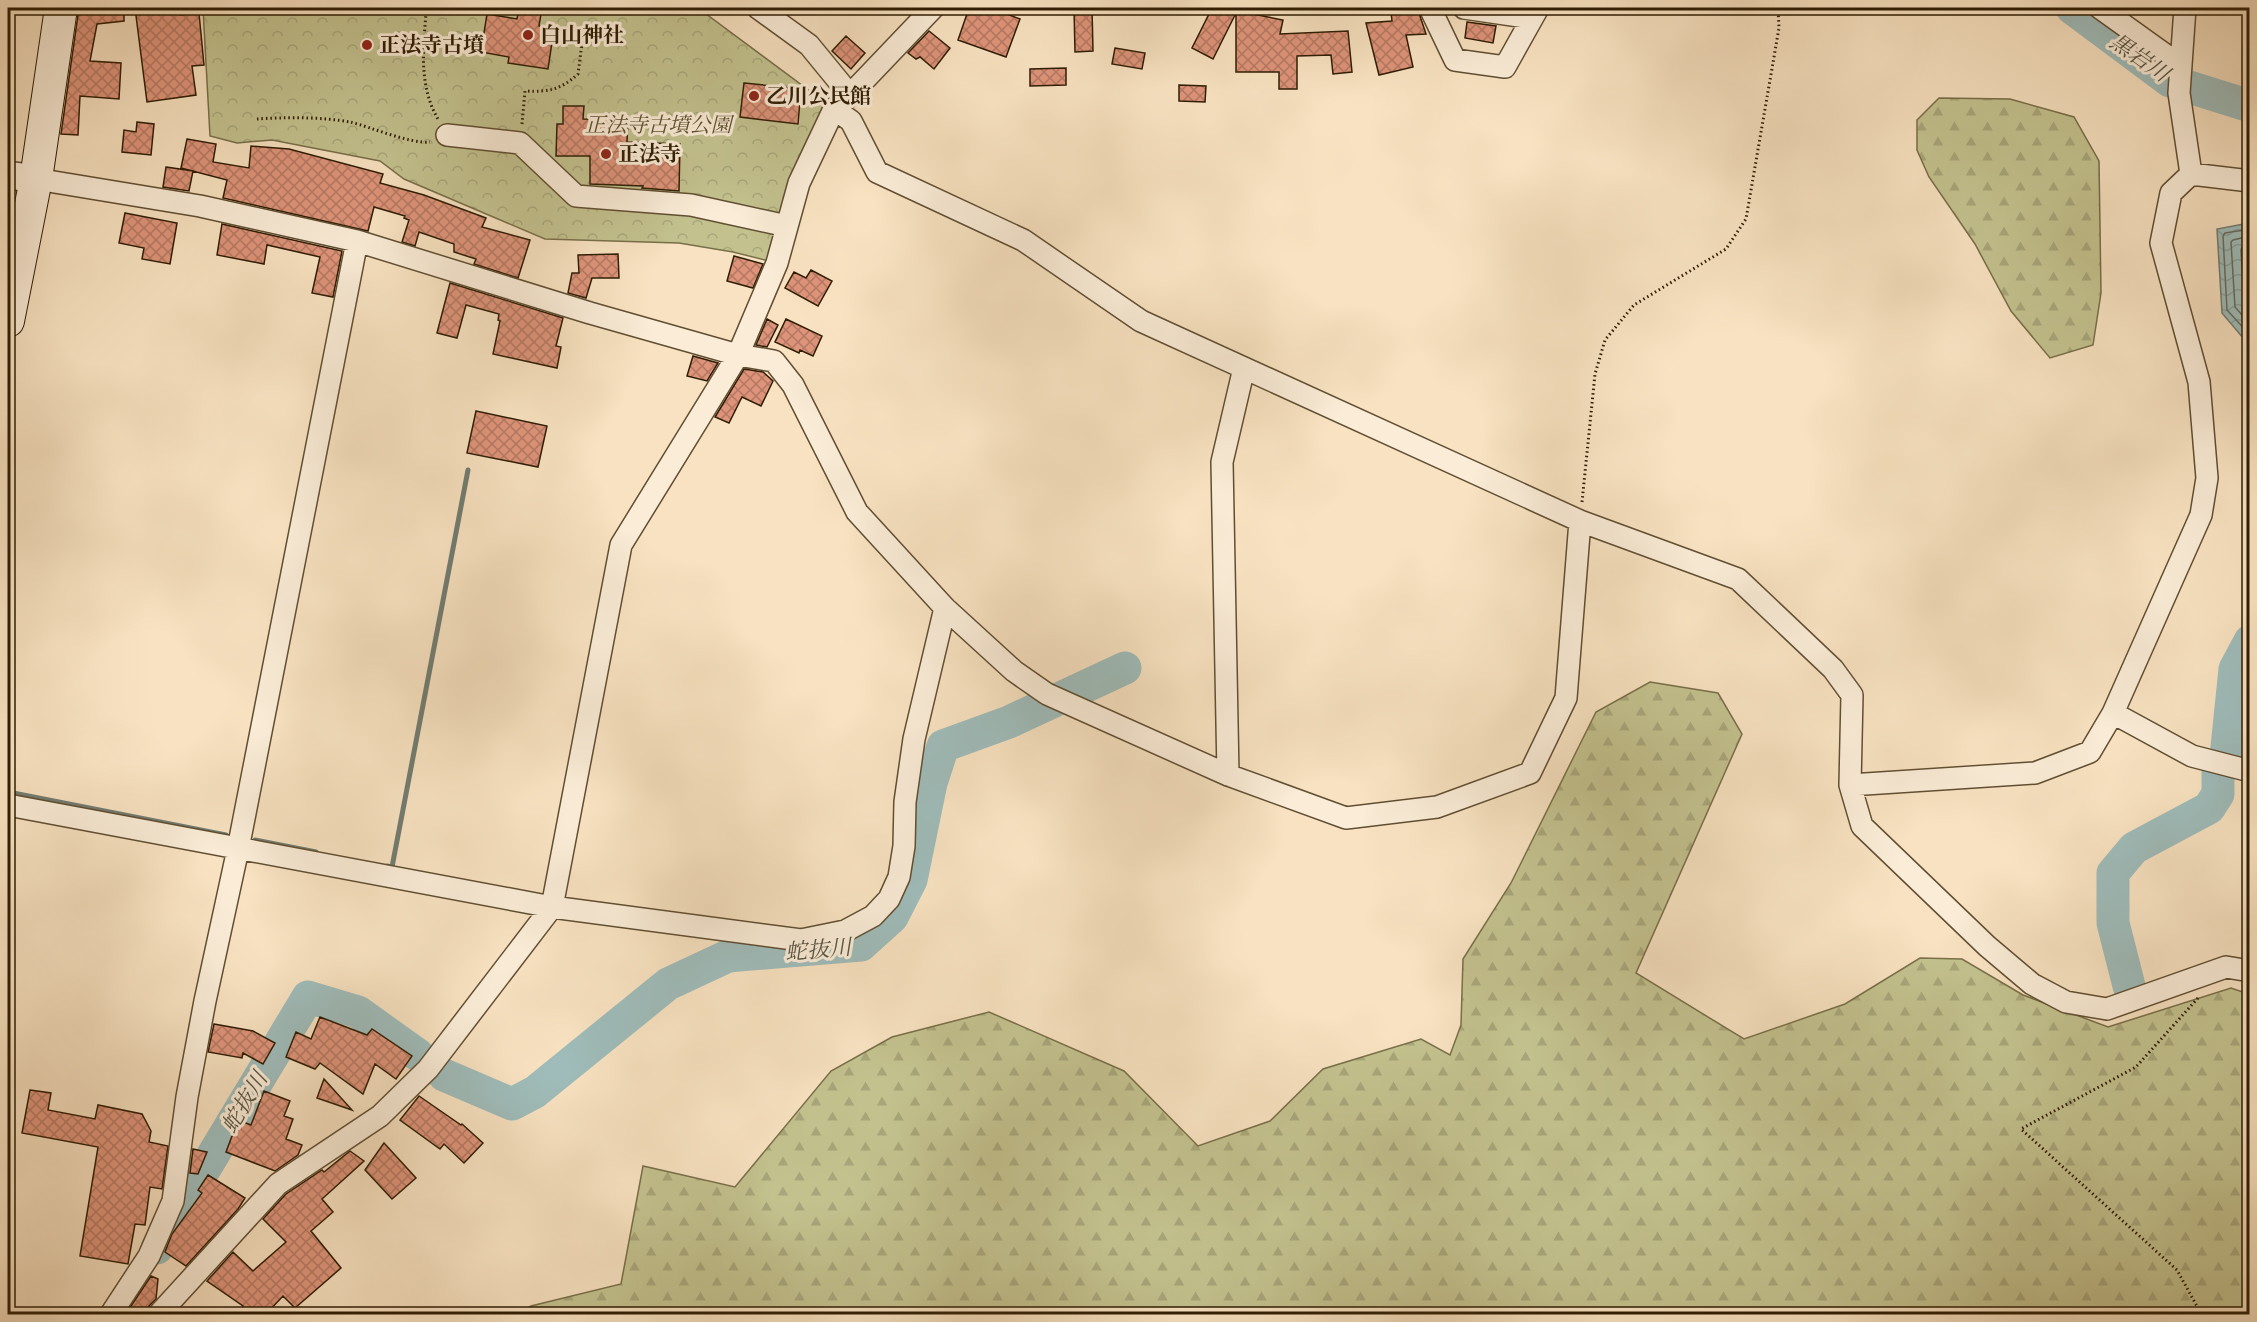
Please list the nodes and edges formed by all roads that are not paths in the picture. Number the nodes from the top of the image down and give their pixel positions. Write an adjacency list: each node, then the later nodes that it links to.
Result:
1 (61, 8): 14 (main road)
2 (758, 8): 10 (street)
3 (933, 8): 10 (street)
4 (1430, 8): 8 (street)
5 (1464, 8): 8 (street)
6 (2100, 8): 9 (street)
7 (2185, 8): 9 (street)
8 (1535, 13)
9 (2181, 66): 13 (street)
10 (850, 95): 11 (street)
11 (834, 109): 16 (street); 20 (street)
12 (447, 135): 16 (street)
13 (2191, 174): 15 (street); 23 (street)
14 (22, 177): 17 (street); 18 (main road)
15 (2250, 181)
16 (787, 226): 19 (street)
17 (357, 241): 19 (street); 28 (street)
18 (8, 321)
19 (738, 354): 22 (street); 29 (street)
20 (1244, 368): 21 (street); 25 (street)
21 (1580, 521): 25 (street); 26 (street)
22 (945, 608): 25 (street); 29 (street)
23 (2114, 713): 24 (street); 26 (street)
24 (2250, 771)
25 (1228, 775)
26 (1850, 784): 30 (street)
27 (8, 805): 28 (street)
28 (238, 849): 29 (street); 31 (street)
29 (552, 908): 32 (street)
30 (2250, 971)
31 (111, 1314)
32 (159, 1314)

